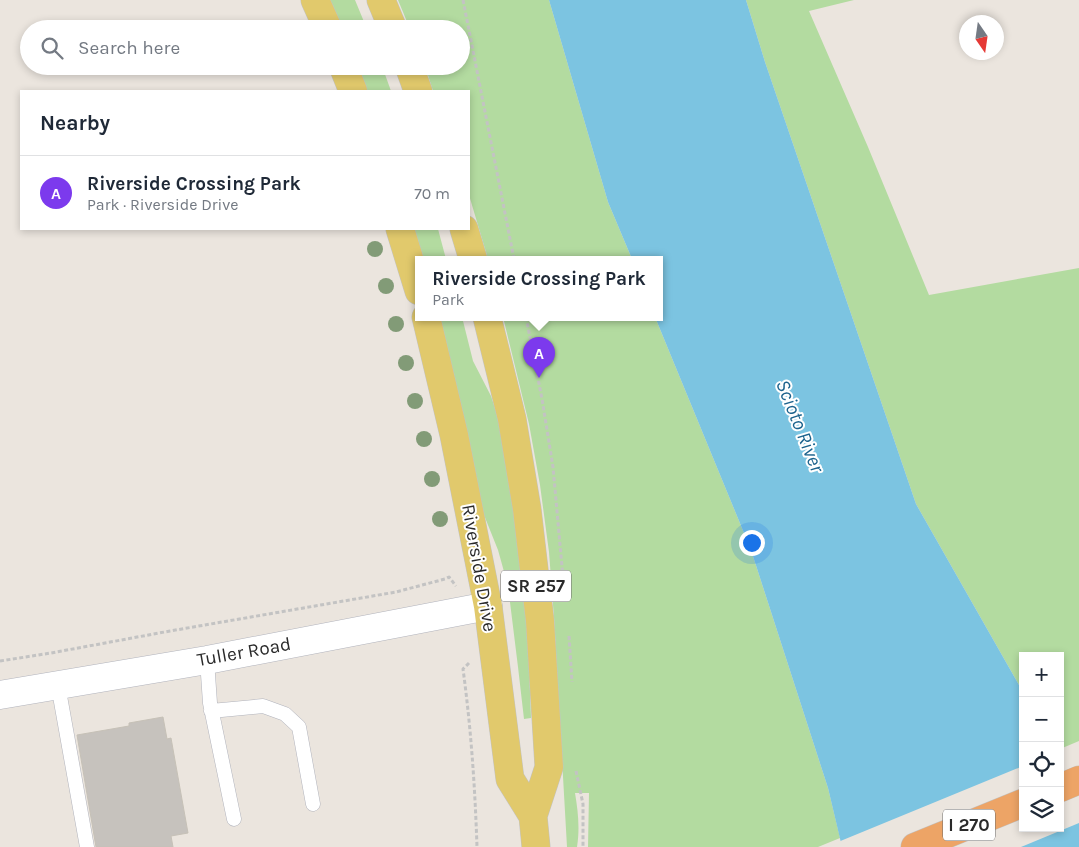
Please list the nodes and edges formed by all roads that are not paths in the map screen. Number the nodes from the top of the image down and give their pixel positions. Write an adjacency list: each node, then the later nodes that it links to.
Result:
1 (315, 0): 3 (main road)
2 (381, 0): 4 (main road)
3 (324, 20)
4 (389, 20)
5 (347, 75): 7 (main road)
6 (412, 75): 8 (main road)
7 (353, 90)
8 (418, 90)
9 (400, 230): 12 (main road)
10 (464, 230): 11 (main road)
11 (472, 256)
12 (415, 278)
13 (427, 321): 15 (main road, Riverside Drive / SR 257)
14 (488, 321): 24 (main road, Riverside Drive / SR 257)
15 (488, 606): 16 (street, Tuller Road); 24 (main road, Riverside Drive / SR 257)
16 (207, 660): 17 (street, Tuller Road); 19 (lane)
17 (58, 685): 18 (street, Tuller Road); 26 (lane)
18 (0, 696)
19 (211, 711): 22 (lane); 25 (lane)
20 (1079, 780): 21 (highway)
21 (1062, 787)
22 (313, 804)
23 (1019, 805): 28 (highway, I 270)
24 (533, 816): 27 (main road, Riverside Drive / SR 257)
25 (234, 819)
26 (87, 847)
27 (536, 847)
28 (915, 847)

